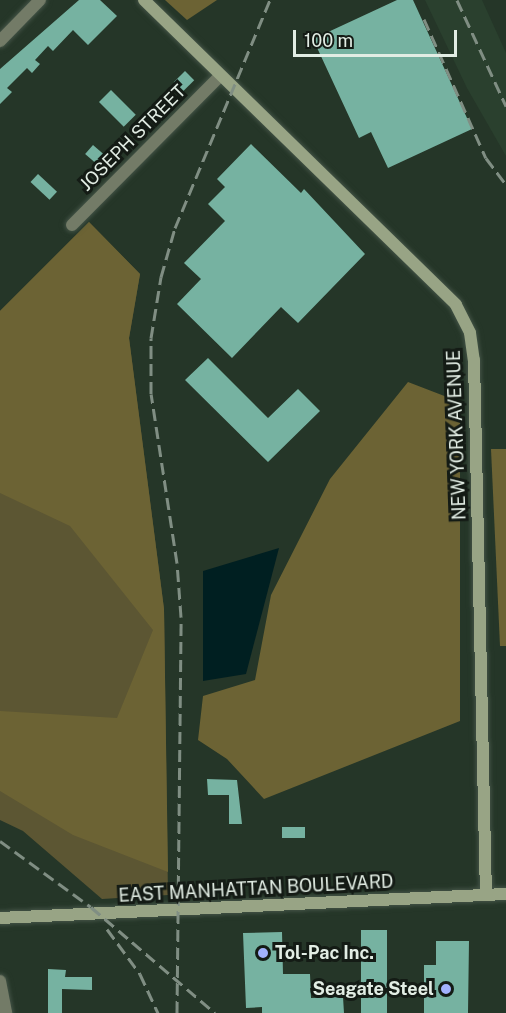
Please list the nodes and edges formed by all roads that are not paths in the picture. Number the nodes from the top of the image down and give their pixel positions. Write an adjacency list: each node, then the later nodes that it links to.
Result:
1 (40, 0): 3 (street)
2 (144, 0): 4 (street, NEW YORK AVENUE)
3 (0, 41)
4 (220, 76): 5 (street, JOSEPH STREET); 7 (street, NEW YORK AVENUE)
5 (72, 225)
6 (506, 894): 7 (street, EAST MANHATTAN BOULEVARD)
7 (486, 895): 8 (street, EAST MANHATTAN BOULEVARD)
8 (2, 921)
9 (0, 982): 10 (street)
10 (6, 1013)

